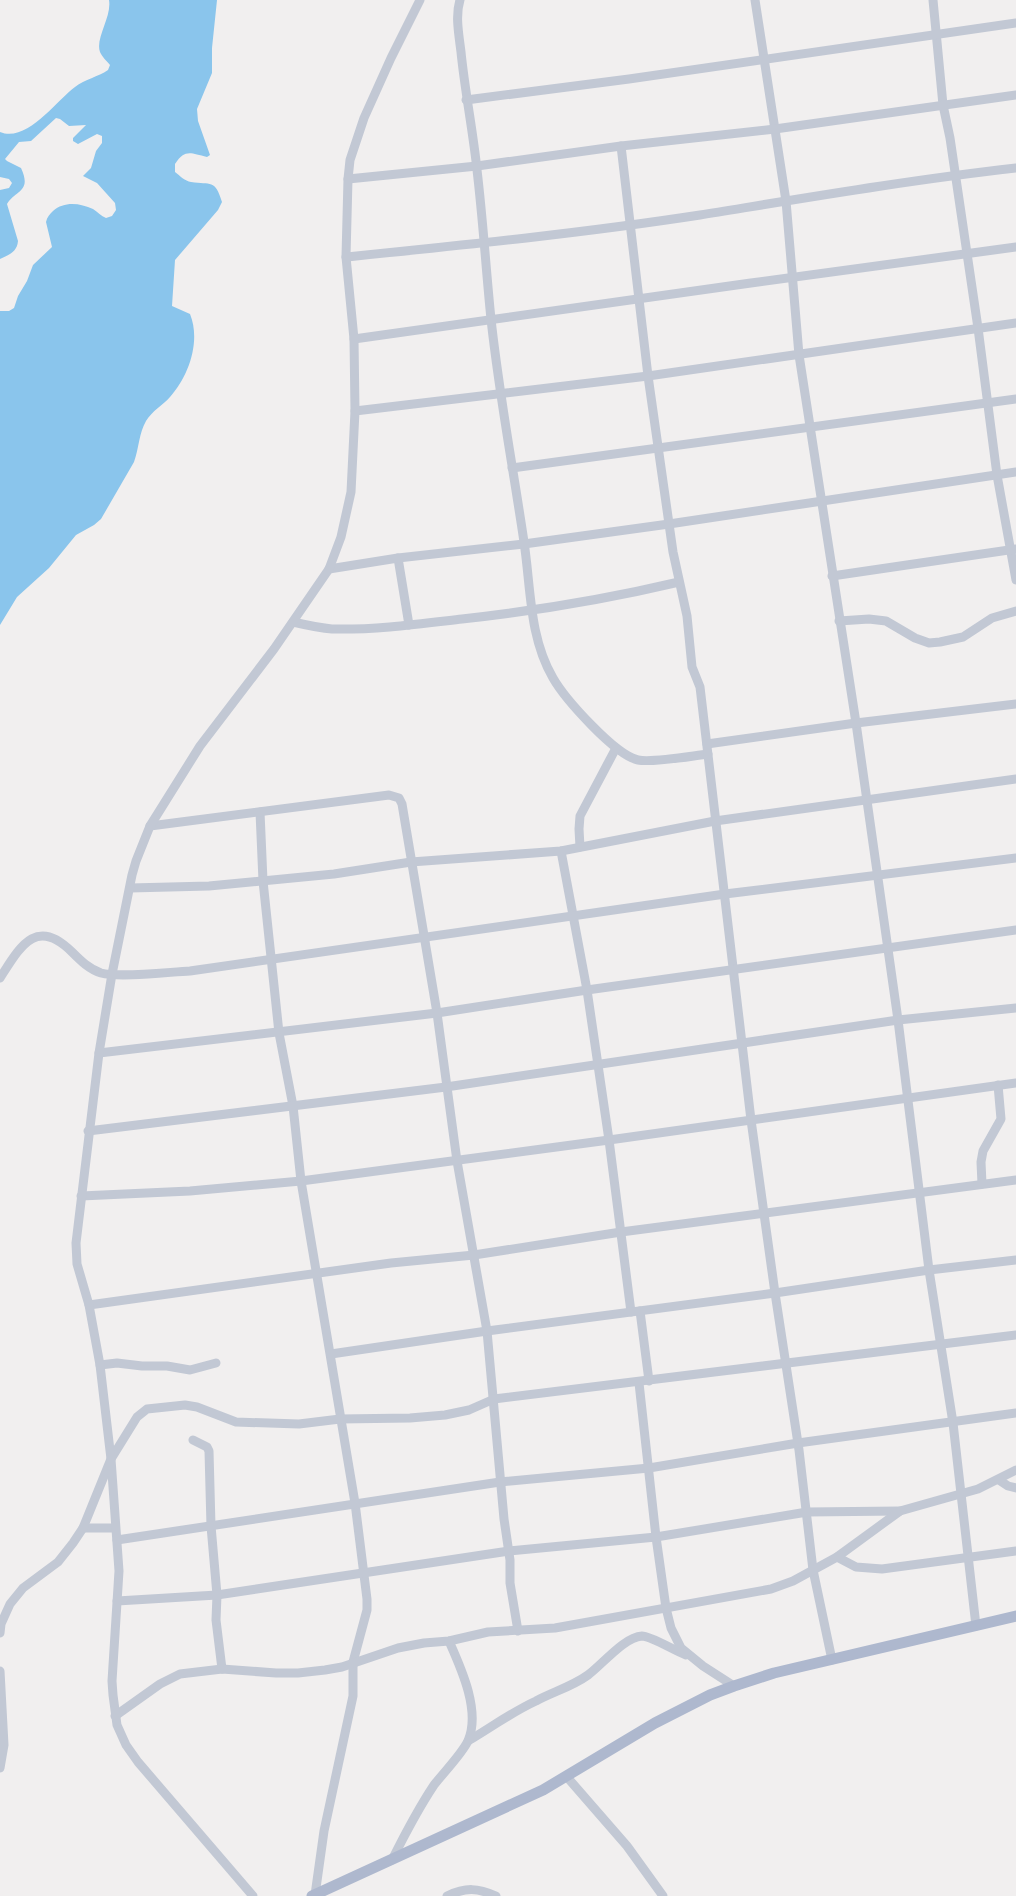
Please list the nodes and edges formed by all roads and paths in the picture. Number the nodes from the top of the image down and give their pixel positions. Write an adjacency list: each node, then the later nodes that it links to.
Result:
1 (420, 0): 16 (street)
2 (460, 0): 9 (street)
3 (755, 0): 7 (street)
4 (932, 0): 6 (street)
5 (1016, 23): 6 (street)
6 (936, 35): 7 (street); 10 (street)
7 (764, 58): 9 (street); 11 (street)
8 (1016, 95): 10 (street)
9 (466, 100): 13 (street)
10 (943, 105): 11 (street); 15 (street)
11 (775, 129): 12 (street); 17 (street)
12 (621, 146): 13 (street); 18 (street)
13 (477, 166): 16 (street); 19 (street)
14 (1016, 168): 15 (street)
15 (955, 175): 17 (street); 21 (street)
16 (348, 179): 22 (street)
17 (786, 201): 18 (street); 23 (street)
18 (630, 224): 19 (street); 24 (street)
19 (485, 242): 22 (street); 25 (street)
20 (1016, 246): 21 (street)
21 (966, 253): 23 (street); 27 (street)
22 (346, 257): 28 (street)
23 (793, 277): 24 (street); 29 (street)
24 (638, 300): 25 (street); 30 (street)
25 (491, 319): 28 (street); 31 (street)
26 (1016, 323): 27 (street)
27 (978, 328): 29 (street); 33 (street)
28 (354, 339): 34 (street)
29 (799, 355): 30 (street); 35 (street)
30 (648, 376): 31 (street); 36 (street)
31 (501, 394): 34 (street); 37 (street)
32 (1016, 399): 33 (street)
33 (987, 403): 35 (street); 39 (street)
34 (355, 411): 45 (street)
35 (810, 428): 36 (street); 40 (street)
36 (658, 447): 37 (street); 41 (street)
37 (512, 468): 42 (street)
38 (1016, 472): 39 (street)
39 (997, 475): 40 (street); 43 (street)
40 (820, 501): 41 (street); 46 (street)
41 (669, 524): 42 (street); 48 (street)
42 (524, 544): 44 (street); 49 (street)
43 (1014, 549): 46 (street); 47 (street)
44 (398, 558): 45 (street); 53 (street)
45 (329, 569): 52 (street)
46 (832, 576): 51 (street)
47 (1016, 580)
48 (679, 582): 49 (street); 57 (street)
49 (531, 611): 53 (street); 56 (street)
50 (1016, 611): 51 (street)
51 (839, 621): 55 (street)
52 (293, 622): 53 (street); 62 (street)
53 (409, 625)
54 (1016, 704): 55 (street)
55 (856, 723): 57 (street); 59 (street)
56 (616, 748): 57 (street); 63 (street)
57 (707, 749): 61 (street)
58 (1016, 779): 59 (street)
59 (866, 800): 61 (street); 67 (street)
60 (260, 812): 62 (street); 66 (street); 68 (street)
61 (715, 821): 63 (street); 70 (street)
62 (150, 826): 69 (street)
63 (580, 847): 64 (street)
64 (561, 851): 66 (street); 71 (street)
65 (1016, 858): 67 (street)
66 (411, 862): 68 (street); 73 (street)
67 (876, 875): 70 (street); 74 (street)
68 (263, 882): 69 (street); 75 (street)
69 (130, 888): 77 (street)
70 (725, 894): 71 (street); 76 (street)
71 (574, 917): 73 (street); 79 (street)
72 (1016, 930): 74 (street)
73 (424, 936): 75 (street); 81 (street)
74 (887, 949): 76 (street); 82 (street)
75 (270, 958): 77 (street); 83 (street)
76 (735, 970): 79 (street); 84 (street)
77 (112, 974): 78 (street); 85 (street)
78 (0, 978)
79 (587, 990): 81 (street); 86 (street)
80 (1016, 1008): 82 (street)
81 (437, 1013): 83 (street); 89 (street)
82 (898, 1020): 84 (street); 90 (street)
83 (279, 1032): 85 (street); 91 (street)
84 (743, 1044): 86 (street); 92 (street)
85 (99, 1053): 93 (street)
86 (598, 1064): 89 (street); 94 (street)
87 (1016, 1083): 88 (street)
88 (998, 1085): 90 (street); 98 (street)
89 (446, 1087): 91 (street); 95 (street)
90 (906, 1098): 92 (street); 99 (street)
91 (293, 1106): 93 (street); 97 (street)
92 (751, 1120): 94 (street); 101 (street)
93 (88, 1131): 100 (street)
94 (609, 1140): 95 (street); 102 (street)
95 (457, 1161): 97 (street); 103 (street)
96 (1016, 1180): 98 (street)
97 (301, 1181): 100 (street); 106 (street)
98 (982, 1184): 99 (street)
99 (919, 1192): 101 (street); 105 (street)
100 (81, 1196): 108 (street)
101 (764, 1213): 102 (street); 107 (street)
102 (621, 1232): 103 (street); 109 (street)
103 (474, 1255): 106 (street); 110 (street)
104 (1016, 1260): 105 (street)
105 (929, 1270): 107 (street); 112 (street)
106 (316, 1273): 108 (street); 113 (street)
107 (775, 1293): 109 (street); 115 (street)
108 (89, 1305): 116 (street)
109 (635, 1311): 110 (street); 117 (street)
110 (487, 1331): 113 (street); 119 (street)
111 (1016, 1335): 112 (street)
112 (940, 1344): 115 (street); 122 (street)
113 (331, 1354): 121 (street)
114 (216, 1363): 116 (street)
115 (786, 1364): 117 (street); 124 (street)
116 (100, 1365): 125 (street)
117 (649, 1381): 118 (street)
118 (639, 1383): 119 (street); 126 (street)
119 (494, 1399): 121 (street); 129 (street)
120 (1016, 1413): 122 (street)
121 (340, 1419): 125 (street); 132 (street)
122 (953, 1422): 124 (street); 131 (street)
123 (194, 1440): 135 (street)
124 (798, 1442): 126 (street); 134 (street)
125 (111, 1459): 136 (street); 137 (street)
126 (649, 1468): 129 (street); 138 (street)
127 (1016, 1470): 128 (street)
128 (999, 1480): 130 (street); 131 (street)
129 (500, 1482): 132 (street); 140 (street)
130 (1016, 1488)
131 (961, 1494): 133 (street); 142 (street)
132 (355, 1503): 135 (street); 145 (street)
133 (900, 1511): 134 (street); 143 (street)
134 (807, 1512): 138 (street); 144 (street)
135 (211, 1526): 139 (street); 146 (street)
136 (83, 1528): 137 (street); 152 (street)
137 (115, 1528): 139 (street)
138 (656, 1537): 140 (street); 148 (street)
139 (117, 1540): 147 (street)
140 (509, 1551): 145 (street); 151 (street)
141 (1016, 1551): 142 (street)
142 (968, 1556): 143 (street); 150 (street)
143 (837, 1558): 144 (street)
144 (813, 1570): 148 (street); 155 (street)
145 (364, 1573): 146 (street); 156 (street)
146 (217, 1594): 147 (street); 157 (street)
147 (117, 1601): 160 (street)
148 (666, 1608): 151 (street); 154 (street)
149 (1016, 1616): 150 (main road)
150 (976, 1626): 155 (main road)
151 (518, 1631): 153 (street)
152 (0, 1633)
153 (449, 1641): 156 (street); 161 (street)
154 (691, 1657): 159 (street); 161 (street)
155 (832, 1660): 159 (main road)
156 (353, 1662): 157 (street); 165 (street)
157 (222, 1669): 160 (street)
158 (0, 1671): 162 (street)
159 (734, 1686): 163 (main road)
160 (115, 1716): 166 (street)
161 (468, 1741): 164 (street)
162 (0, 1768)
163 (567, 1778): 164 (main road); 169 (street)
164 (392, 1860): 165 (main road)
165 (313, 1895)
166 (253, 1896)
167 (447, 1896): 168 (street)
168 (496, 1896)
169 (662, 1896)

